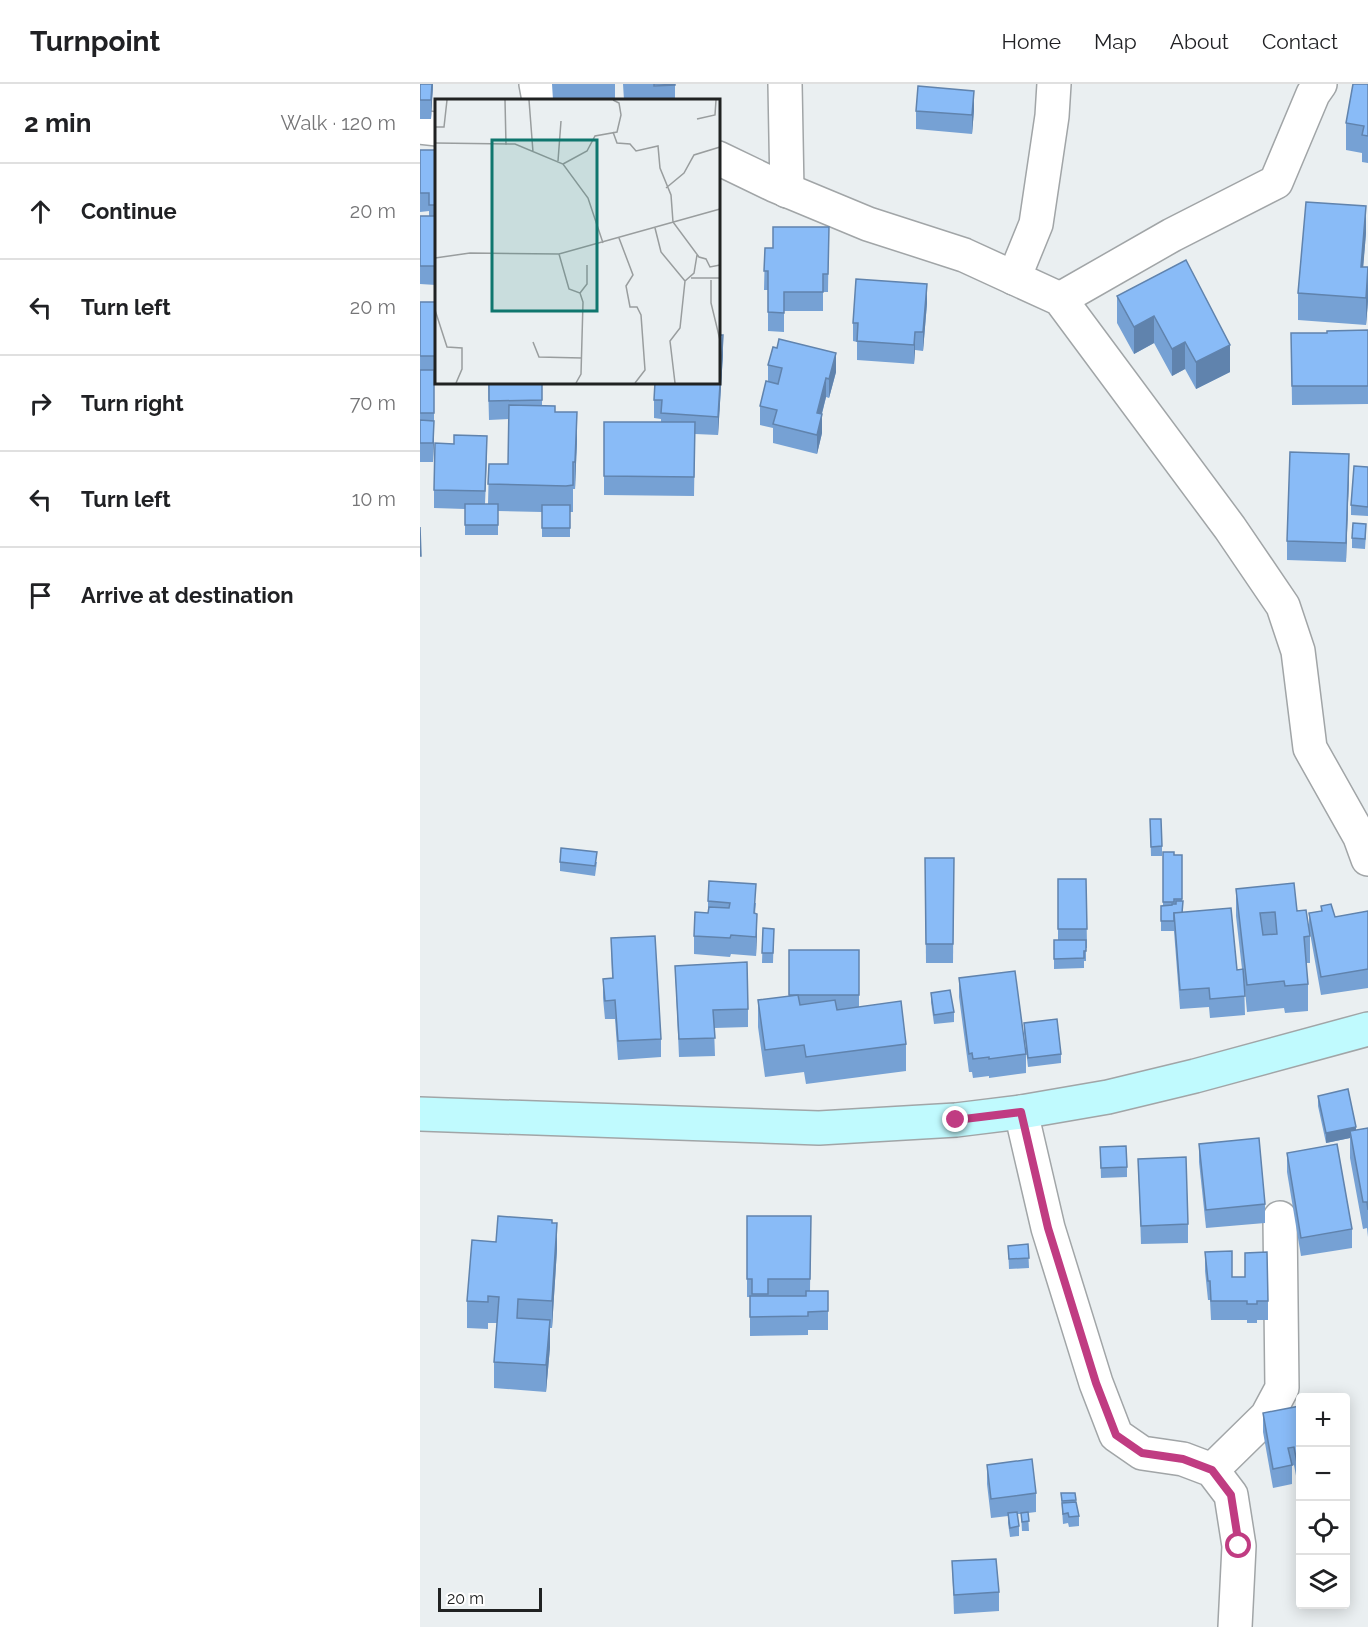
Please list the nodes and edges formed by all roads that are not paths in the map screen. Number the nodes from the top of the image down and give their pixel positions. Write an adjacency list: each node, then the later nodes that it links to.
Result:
1 (536, 84): 5 (street)
2 (785, 84): 9 (street)
3 (1054, 84): 10 (street)
4 (1320, 84): 11 (street)
5 (539, 99)
6 (420, 127): 7 (street)
7 (435, 129)
8 (720, 159): 9 (street)
9 (787, 191): 10 (street)
10 (1014, 278): 11 (street)
11 (1060, 299): 12 (street)
12 (1368, 859)
13 (1368, 1029): 14 (main road)
14 (1021, 1112): 15 (main road); 17 (street)
15 (420, 1114)
16 (1280, 1218): 17 (street)
17 (1212, 1470): 18 (street)
18 (1235, 1627)

